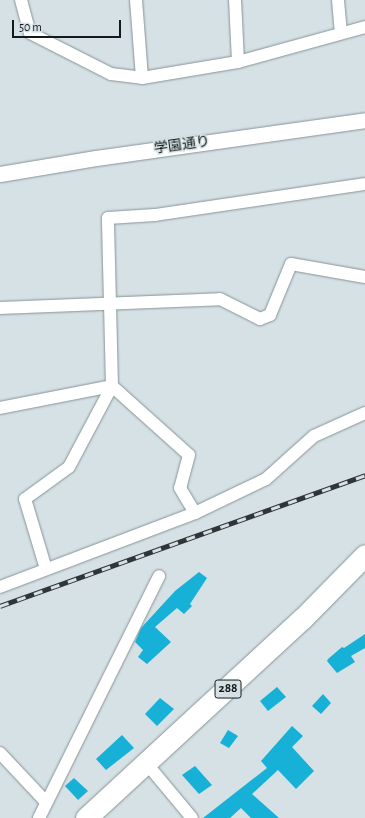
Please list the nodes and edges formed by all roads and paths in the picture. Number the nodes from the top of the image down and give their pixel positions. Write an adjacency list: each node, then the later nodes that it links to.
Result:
1 (21, 0): 8 (street)
2 (136, 0): 8 (street)
3 (235, 0): 7 (street)
4 (338, 0): 6 (street)
5 (365, 27): 6 (street)
6 (341, 32): 7 (street)
7 (238, 62): 8 (street)
8 (142, 78)
9 (365, 120): 10 (street, 学園通り)
10 (0, 174)
11 (365, 184): 13 (street)
12 (365, 277): 13 (street)
13 (111, 304): 14 (street); 15 (street)
14 (0, 308)
15 (112, 386): 16 (street); 18 (street); 20 (street)
16 (0, 408)
17 (365, 413): 18 (street)
18 (195, 513): 20 (street)
19 (365, 555): 24 (highway, 288)
20 (46, 570): 22 (street)
21 (159, 576): 25 (street)
22 (0, 587)
23 (0, 753): 25 (street)
24 (147, 764): 27 (highway, 288); 28 (street)
25 (46, 802): 26 (street)
26 (39, 818)
27 (86, 818)
28 (192, 818)

